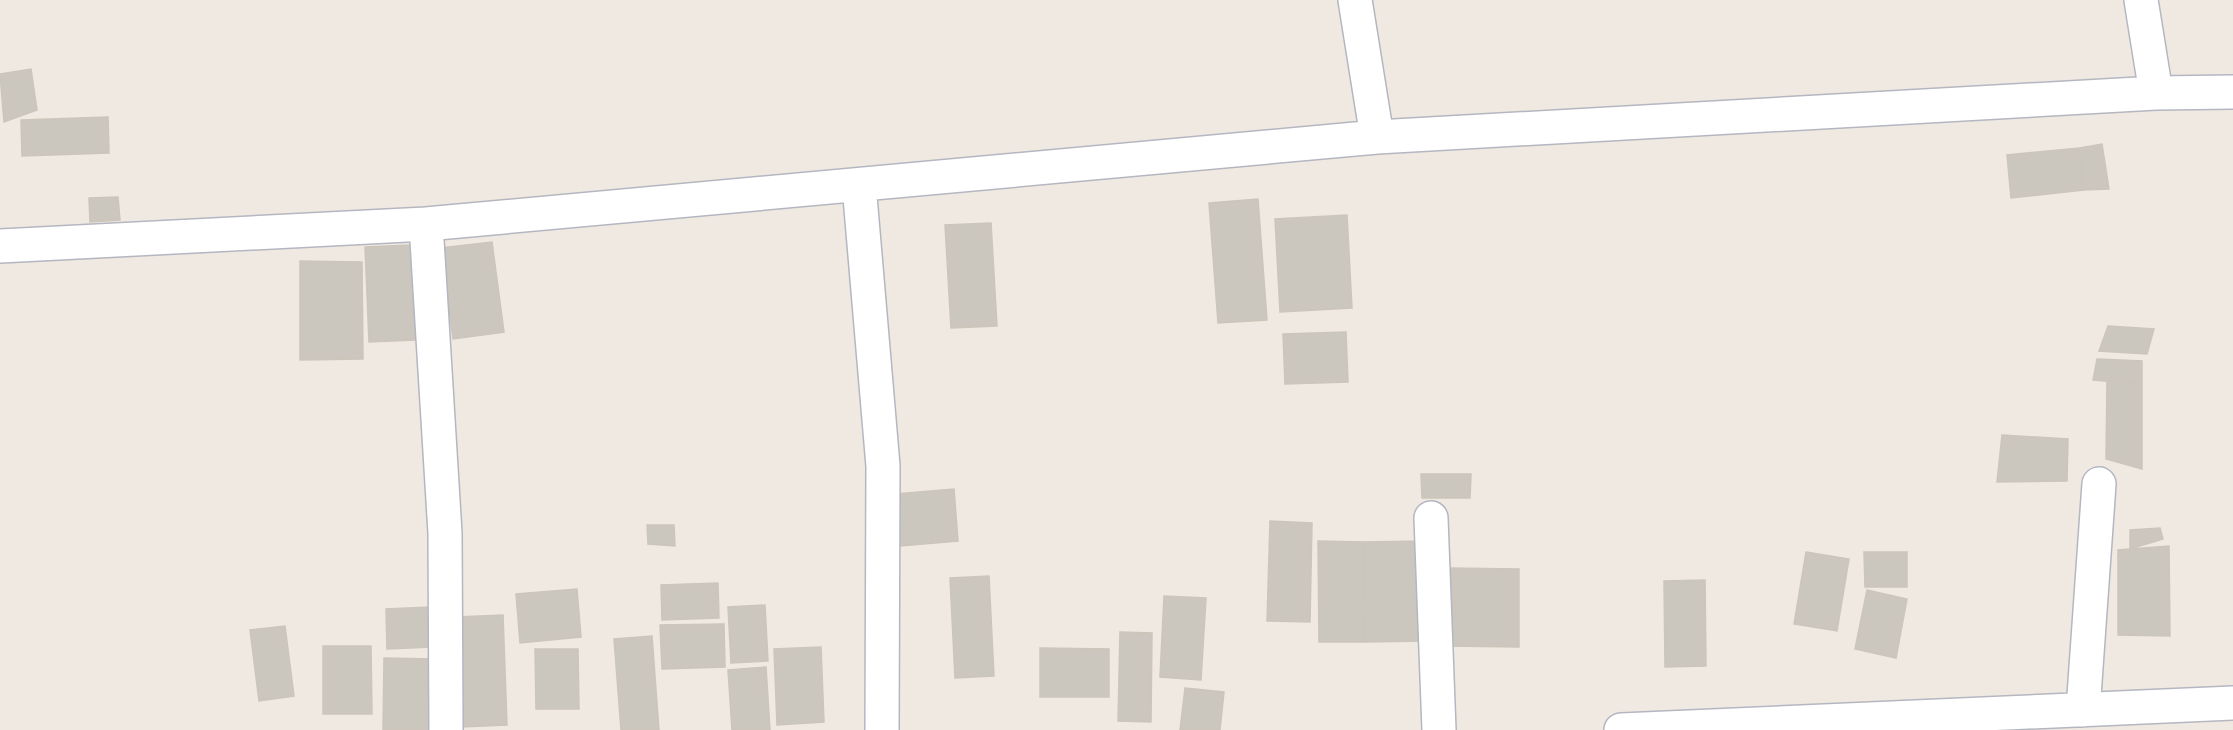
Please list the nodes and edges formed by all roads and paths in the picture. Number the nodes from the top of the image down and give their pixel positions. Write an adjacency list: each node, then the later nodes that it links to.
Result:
1 (1355, 0): 5 (street)
2 (2141, 0): 4 (street)
3 (2233, 92): 4 (street)
4 (2156, 93): 5 (street)
5 (1377, 138): 6 (street)
6 (860, 185): 7 (street); 14 (street)
7 (426, 224): 8 (street); 13 (street)
8 (0, 246)
9 (2099, 484): 12 (street)
10 (1431, 518): 15 (street)
11 (2233, 703): 12 (street)
12 (2083, 710): 16 (street)
13 (446, 730)
14 (882, 730)
15 (1439, 730)
16 (1621, 730)

